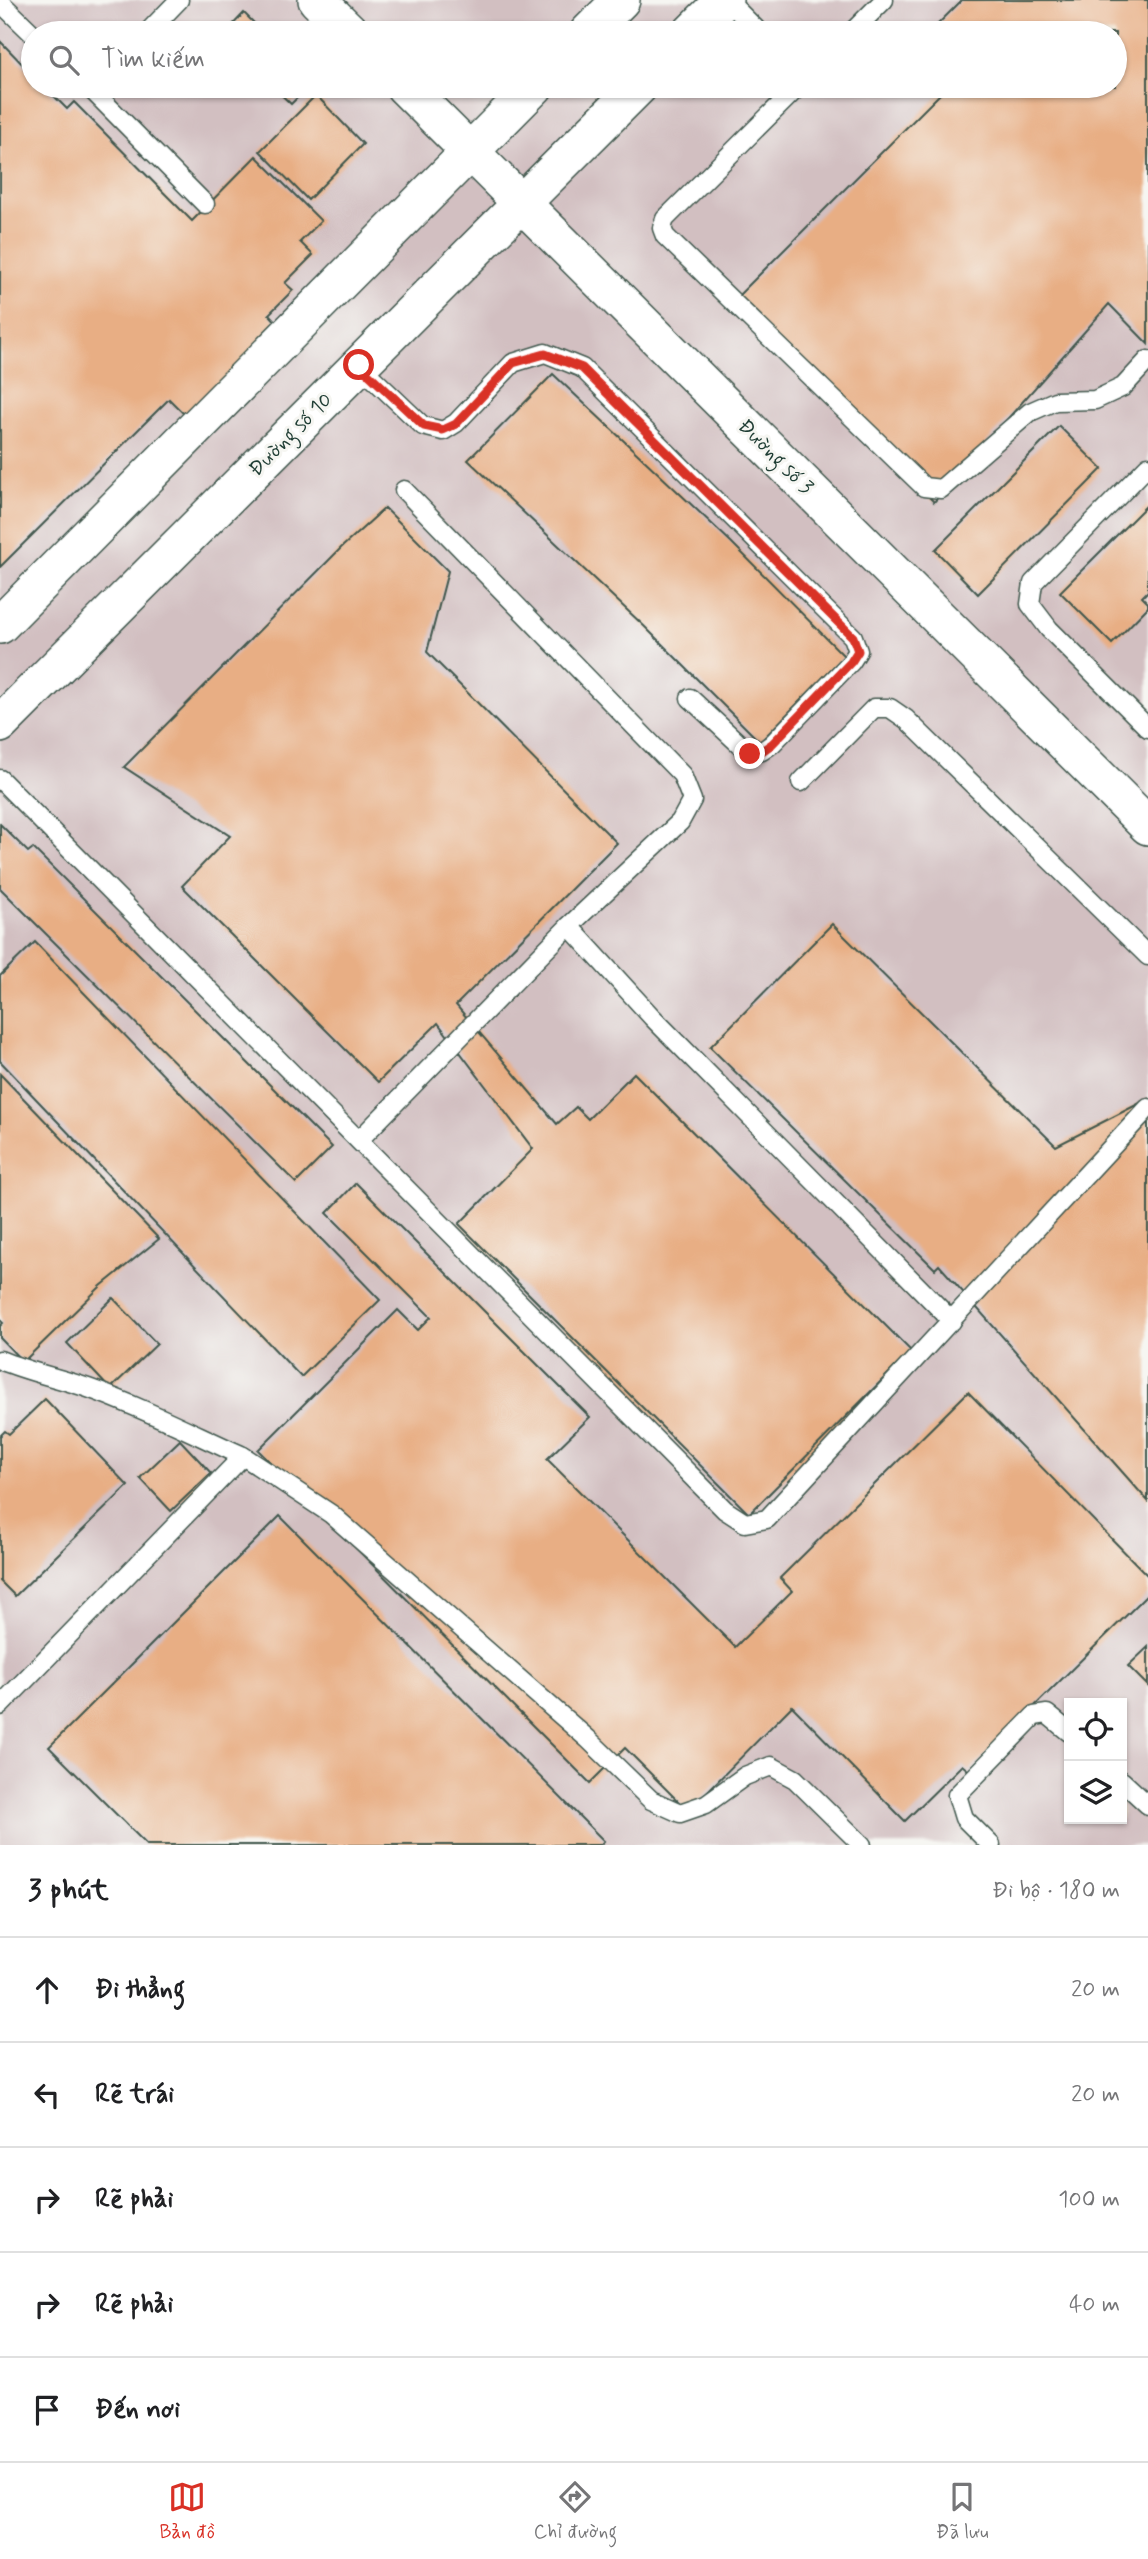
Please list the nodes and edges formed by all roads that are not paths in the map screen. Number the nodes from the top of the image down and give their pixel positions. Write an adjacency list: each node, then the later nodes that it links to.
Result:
1 (179, 0): 7 (lane)
2 (317, 0): 8 (street)
3 (621, 0): 9 (street)
4 (725, 0): 10 (street); 11 (lane)
5 (884, 0): 12 (lane)
6 (0, 2): 13 (lane)
7 (159, 21)
8 (339, 21)
9 (600, 21)
10 (703, 21)
11 (748, 21)
12 (863, 21)
13 (21, 22)
14 (102, 98): 21 (lane)
15 (416, 98): 19 (street, Đường số 3)
16 (523, 98): 19 (street)
17 (627, 98): 20 (street, Đường số 10)
18 (787, 98): 22 (lane)
19 (470, 151): 20 (street, Đường số 3); 26 (street)
20 (522, 203): 23 (street, Đường số 10); 32 (street, Đường số 3)
21 (205, 204)
22 (1148, 360)
23 (359, 365): 27 (lane); 28 (street, Đường số 10)
24 (1148, 466): 29 (lane)
25 (404, 491): 33 (lane)
26 (0, 625)
27 (691, 698)
28 (0, 724)
29 (1148, 728)
30 (0, 779): 36 (lane)
31 (801, 782): 34 (lane)
32 (1148, 827)
33 (569, 926): 36 (lane); 37 (lane)
34 (1148, 956)
35 (1148, 1108): 37 (lane)
36 (359, 1140): 37 (lane)
37 (952, 1321)
38 (0, 1360): 39 (lane)
39 (243, 1457): 40 (lane); 44 (lane)
40 (0, 1706)
41 (1064, 1728): 45 (lane)
42 (1127, 1786): 43 (lane)
43 (1148, 1805)
44 (862, 1845)
45 (991, 1845)

